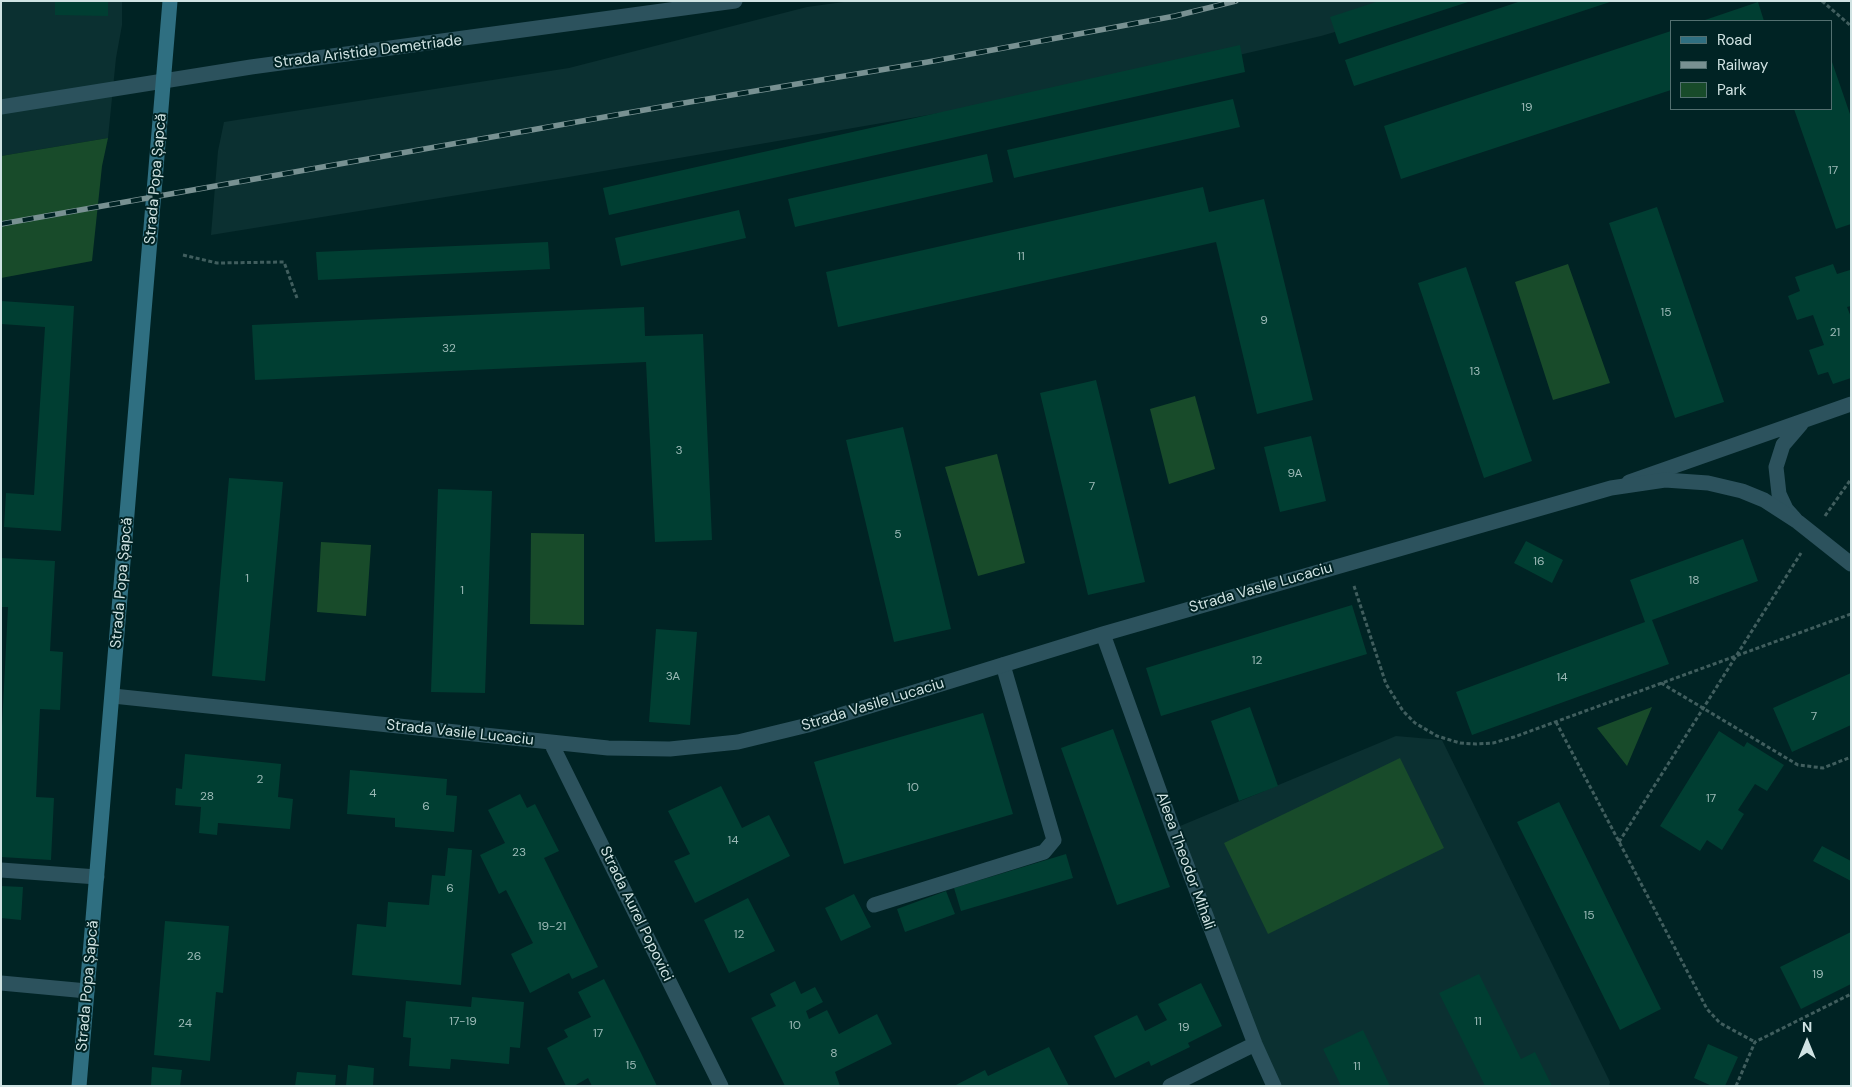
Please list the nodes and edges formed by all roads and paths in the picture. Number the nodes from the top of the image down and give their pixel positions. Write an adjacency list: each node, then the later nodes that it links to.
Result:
1 (170, 1): 5 (main road, Strada Popa Șapcă)
2 (735, 1): 5 (street, Strada Aristide Demetriade)
3 (1822, 1): 4 (path)
4 (1851, 26)
5 (165, 80): 6 (street, Strada Aristide Demetriade); 22 (main road, Strada Popa Șapcă)
6 (1, 106)
7 (183, 255): 8 (path)
8 (297, 298)
9 (1851, 404): 10 (street)
10 (1816, 416): 12 (street); 13 (street)
11 (1851, 479): 14 (path)
12 (1611, 488): 13 (street); 15 (street, Strada Vasile Lucaciu)
13 (1798, 522): 14 (street)
14 (1813, 534): 16 (street); 19 (path)
15 (1348, 564): 18 (street, Strada Vasile Lucaciu); 24 (path)
16 (1851, 564)
17 (1851, 614): 19 (path)
18 (1103, 634): 20 (street, Strada Vasile Lucaciu); 35 (street, Aleea Theodor Mihali)
19 (1737, 656): 21 (path); 23 (path)
20 (1003, 665): 25 (street, Strada Vasile Lucaciu); 30 (street)
21 (1661, 683): 23 (path); 24 (path)
22 (113, 696): 25 (street, Strada Vasile Lucaciu); 29 (main road, Strada Popa Șapcă)
23 (1703, 709): 26 (path); 27 (path)
24 (1556, 722): 27 (path)
25 (550, 743): 37 (street, Strada Aurel Popovici)
26 (1851, 757)
27 (1619, 842): 34 (path)
28 (1, 870): 29 (street)
29 (97, 877): 32 (main road, Strada Popa Șapcă)
30 (874, 905)
31 (1, 983): 32 (street)
32 (87, 991): 36 (main road, Strada Popa Șapcă)
33 (1851, 994): 34 (path)
34 (1755, 1042): 40 (path)
35 (1254, 1044): 38 (street); 39 (street, Aleea Theodor Mihali)
36 (79, 1086)
37 (721, 1086)
38 (1170, 1086)
39 (1274, 1086)
40 (1736, 1086)

